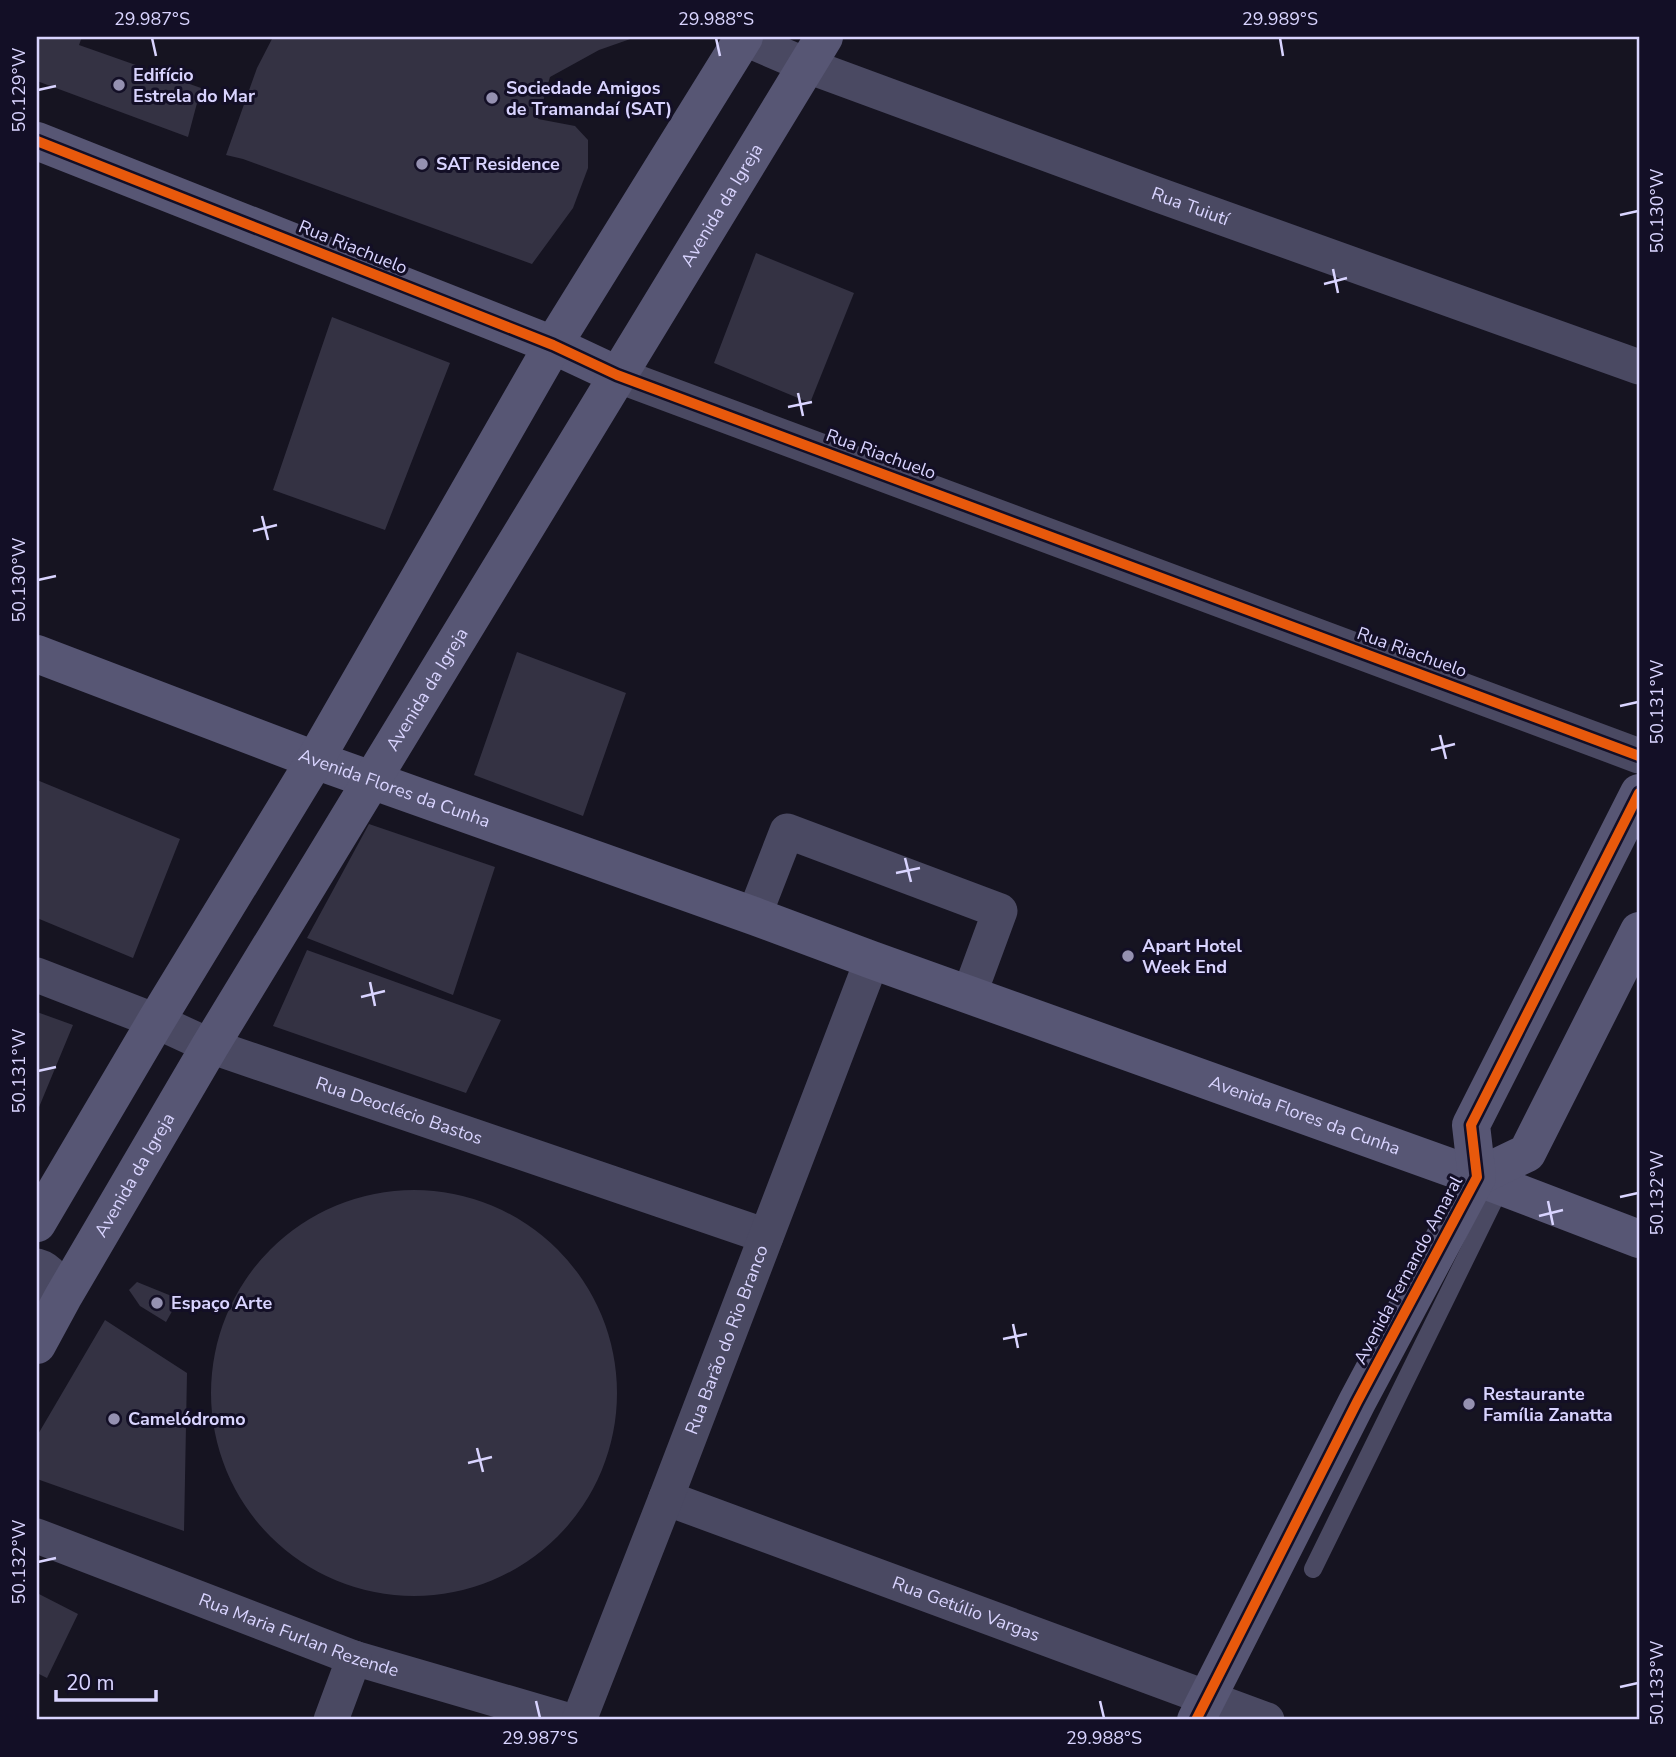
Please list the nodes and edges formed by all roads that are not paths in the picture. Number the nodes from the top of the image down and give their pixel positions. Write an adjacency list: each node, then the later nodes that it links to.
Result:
1 (743, 38): 2 (street, Rua Tuiutí); 4 (main road)
2 (816, 51): 5 (street, Rua Tuiutí); 6 (main road, Avenida da Igreja)
3 (37, 141): 4 (main road, Rua Riachuelo)
4 (553, 345): 6 (main road, Rua Riachuelo); 9 (main road)
5 (1639, 367)
6 (617, 374): 8 (street, Rua Riachuelo); 10 (main road, Avenida da Igreja)
7 (37, 654): 9 (main road, Avenida Flores da Cunha)
8 (1639, 756)
9 (315, 760): 10 (main road, Avenida Flores da Cunha); 17 (main road)
10 (373, 780): 12 (main road, Avenida Flores da Cunha); 18 (main road, Avenida da Igreja)
11 (1639, 793): 19 (main road, Avenida Fernando Amaral)
12 (754, 916): 14 (main road, Avenida Flores da Cunha); 16 (street)
13 (1639, 931): 19 (main road, Avenida Fernando Amaral)
14 (872, 960): 16 (main road, Avenida Flores da Cunha); 21 (street, Rua Barão do Rio Branco)
15 (37, 975): 17 (street, Rua Deoclécio Bastos)
16 (969, 995): 19 (main road, Avenida Flores da Cunha)
17 (156, 1021): 18 (street, Rua Deoclécio Bastos); 20 (main road)
18 (210, 1046): 21 (street, Rua Deoclécio Bastos); 24 (main road, Avenida da Igreja)
19 (1489, 1182): 22 (main road, Avenida Flores da Cunha); 28 (lane); 30 (main road, Avenida Fernando Amaral)
20 (37, 1223)
21 (766, 1236): 26 (street, Rua Barão do Rio Branco)
22 (1639, 1239)
23 (37, 1266): 24 (street)
24 (50, 1299): 25 (main road, Avenida da Igreja)
25 (37, 1345)
26 (666, 1498): 30 (street, Rua Getúlio Vargas); 33 (street, Rua Barão do Rio Branco)
27 (37, 1536): 29 (street, Rua Maria Furlan Rezende)
28 (1312, 1569)
29 (354, 1658): 31 (street); 32 (street, Rua Maria Furlan Rezende)
30 (1202, 1709): 34 (street, Rua Getúlio Vargas)
31 (331, 1720)
32 (567, 1720)
33 (579, 1720)
34 (1267, 1720)

